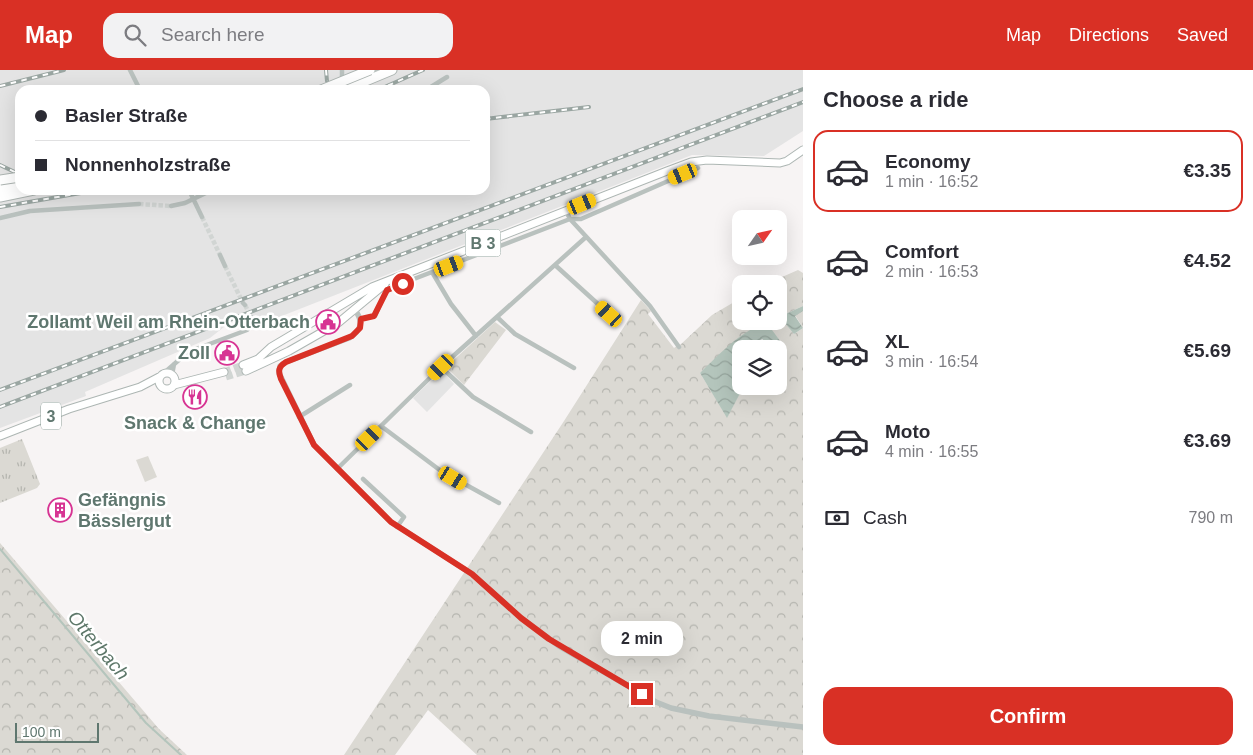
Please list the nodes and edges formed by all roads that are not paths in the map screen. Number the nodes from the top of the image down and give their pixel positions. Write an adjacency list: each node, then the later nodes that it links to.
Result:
1 (130, 70): 7 (street)
2 (342, 70): 9 (street)
3 (370, 70): 8 (highway, bridge)
4 (380, 70): 10 (street)
5 (392, 70): 11 (highway)
6 (447, 77): 12 (street)
7 (138, 85)
8 (333, 85)
9 (344, 85)
10 (350, 85)
11 (352, 85)
12 (434, 85)
13 (803, 150): 28 (main road, B 3)
14 (698, 168): 31 (street)
15 (15, 178): 16 (highway, bridge)
16 (0, 180)
17 (15, 182): 18 (highway)
18 (0, 185)
19 (15, 188): 20 (highway)
20 (0, 191)
21 (15, 194): 24 (highway)
22 (191, 195): 25 (street)
23 (201, 195): 25 (street)
24 (0, 197)
25 (193, 199): 27 (street); 30 (street)
26 (138, 204): 29 (street)
27 (171, 206)
28 (566, 211): 31 (street); 37 (main road, B 3)
29 (0, 218)
30 (202, 218)
31 (570, 219): 32 (street); 36 (street)
32 (586, 237): 34 (street); 47 (street)
33 (220, 255): 35 (street)
34 (555, 265): 40 (street); 41 (street)
35 (225, 266)
36 (432, 272): 43 (street); 46 (street)
37 (389, 281): 38 (main road, B 3); 39 (main road, B 3)
38 (348, 301): 39 (main road); 48 (main road, B 3)
39 (355, 310): 43 (street); 44 (main road, B 3)
40 (609, 314)
41 (497, 317): 46 (street); 52 (street)
42 (250, 318): 49 (street)
43 (361, 319): 59 (street)
44 (338, 323)
45 (324, 331): 48 (main road)
46 (476, 336): 50 (street)
47 (679, 347)
48 (260, 361): 51 (main road)
49 (174, 362): 53 (street); 55 (street)
50 (441, 367): 60 (street); 61 (street)
51 (245, 368)
52 (574, 368)
53 (162, 375): 55 (main road); 57 (main road); 58 (main road, 3)
54 (225, 375): 55 (main road, 3)
55 (173, 379): 57 (main road, 3)
56 (350, 385): 59 (street)
57 (160, 386): 58 (main road, 3)
58 (140, 387): 62 (main road, 3)
59 (299, 417): 63 (street)
60 (381, 426): 63 (street); 65 (street)
61 (531, 432)
62 (0, 436)
63 (337, 469): 66 (street)
64 (363, 479): 66 (street)
65 (499, 503)
66 (397, 527): 67 (street)
67 (803, 727)

